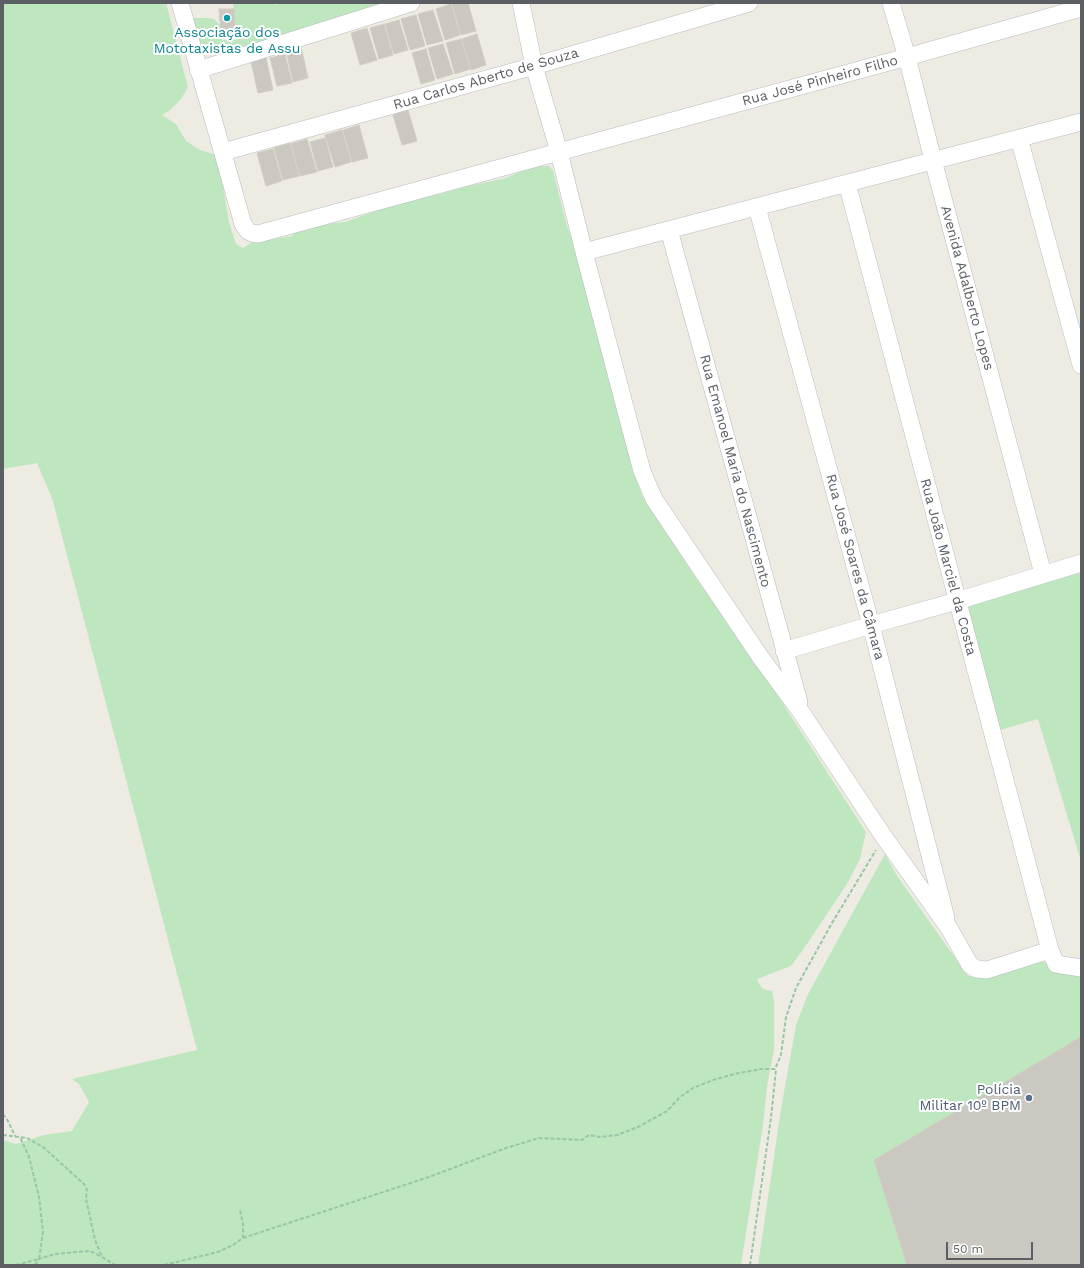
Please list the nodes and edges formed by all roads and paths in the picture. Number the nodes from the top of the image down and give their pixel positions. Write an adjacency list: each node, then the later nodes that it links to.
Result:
1 (180, 3): 9 (street, Rua José Pinheiro Filho)
2 (411, 3): 9 (street)
3 (521, 3): 8 (street)
4 (749, 3): 8 (street, Rua Carlos Aberto de Souza)
5 (891, 3): 7 (street, Avenida Adalberto Lopes)
6 (1081, 8): 7 (street, Rua José Pinheiro Filho)
7 (907, 57): 13 (street, Rua José Pinheiro Filho); 14 (street, Avenida Adalberto Lopes)
8 (534, 66): 12 (street, Rua Carlos Aberto de Souza); 13 (street)
9 (198, 70): 12 (street, Rua José Pinheiro Filho)
10 (1081, 122): 11 (street)
11 (1019, 138): 14 (street); 19 (street)
12 (223, 152): 13 (street, Rua José Pinheiro Filho)
13 (559, 152): 18 (street)
14 (933, 160): 15 (street); 21 (street, Avenida Adalberto Lopes)
15 (847, 183): 16 (street); 22 (street, Rua João Marciel da Costa)
16 (757, 207): 17 (street); 23 (street, Rua José Soares da Câmara)
17 (669, 230): 18 (street); 24 (street, Rua Emanoel Maria do Nascimento)
18 (584, 252): 25 (street)
19 (1081, 365)
20 (1081, 563): 21 (street)
21 (1043, 574): 22 (street)
22 (957, 601): 23 (street); 28 (street, Rua João Marciel da Costa)
23 (871, 625): 24 (street); 27 (street, Rua José Soares da Câmara)
24 (784, 651): 25 (street, Rua Emanoel Maria do Nascimento)
25 (801, 712): 26 (street)
26 (884, 837): 27 (street); 30 (path)
27 (949, 928): 28 (street)
28 (1050, 950): 29 (street)
29 (1081, 968)
30 (777, 1065): 36 (path); 44 (path)
31 (3, 1114): 33 (path)
32 (3, 1135): 33 (path)
33 (15, 1136): 34 (path)
34 (20, 1137): 37 (path); 38 (path)
35 (240, 1210): 36 (path)
36 (242, 1238): 43 (path)
37 (102, 1257): 38 (path); 39 (path)
38 (39, 1259): 40 (path); 41 (path)
39 (111, 1264): 42 (path)
40 (16, 1265)
41 (35, 1265)
42 (115, 1265)
43 (164, 1265)
44 (750, 1265)

